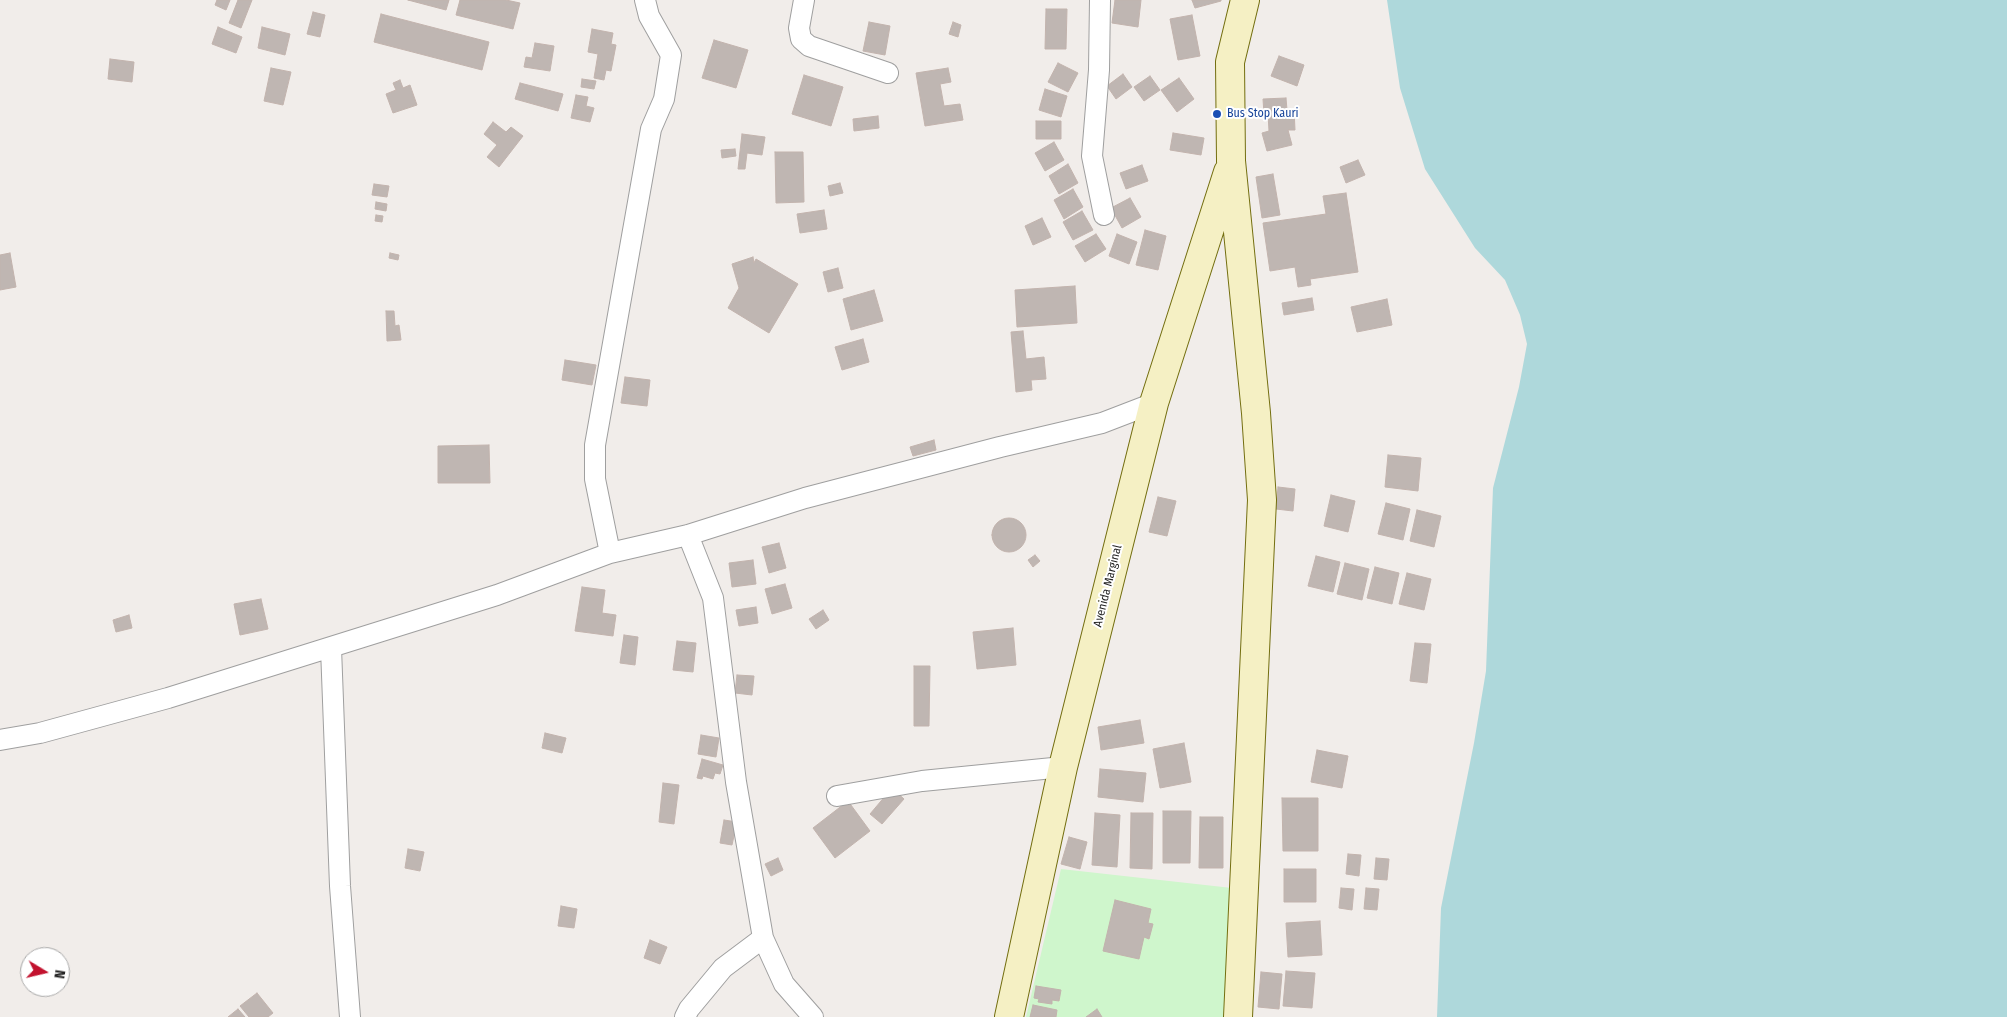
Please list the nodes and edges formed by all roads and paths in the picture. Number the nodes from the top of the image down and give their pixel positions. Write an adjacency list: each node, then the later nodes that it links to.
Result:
1 (644, 0): 10 (street)
2 (804, 0): 5 (street)
3 (1100, 0): 7 (street)
4 (1245, 0): 6 (street, Avenida Marginal)
5 (888, 73)
6 (1231, 161): 8 (street, Avenida Marginal); 20 (street, Avenida Marginal)
7 (1104, 215)
8 (1154, 403): 9 (street); 13 (street, Avenida Marginal)
9 (688, 535): 10 (street); 15 (street)
10 (610, 553): 11 (street)
11 (331, 648): 12 (street); 16 (street)
12 (0, 740)
13 (1063, 767): 14 (street); 19 (street, Avenida Marginal)
14 (837, 796)
15 (763, 938): 17 (street); 18 (street)
16 (350, 1017)
17 (685, 1017)
18 (813, 1017)
19 (1009, 1017)
20 (1238, 1017)

